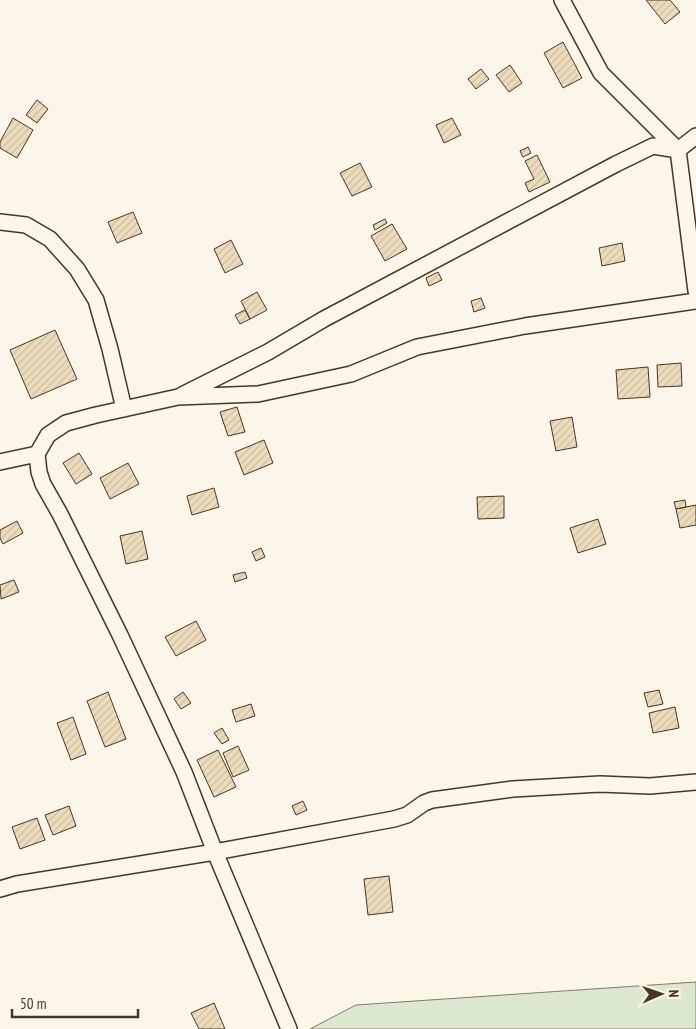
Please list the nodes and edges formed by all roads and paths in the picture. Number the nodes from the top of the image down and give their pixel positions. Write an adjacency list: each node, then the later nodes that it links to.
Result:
1 (562, 0): 3 (street)
2 (696, 136): 3 (street)
3 (678, 150): 5 (street); 7 (street)
4 (0, 222): 8 (street)
5 (696, 290)
6 (696, 301): 7 (street)
7 (178, 397): 8 (street)
8 (124, 409): 9 (street)
9 (37, 454): 10 (street); 12 (street)
10 (0, 462)
11 (696, 782): 12 (street)
12 (215, 852): 13 (street); 14 (street)
13 (0, 890)
14 (289, 1029)

